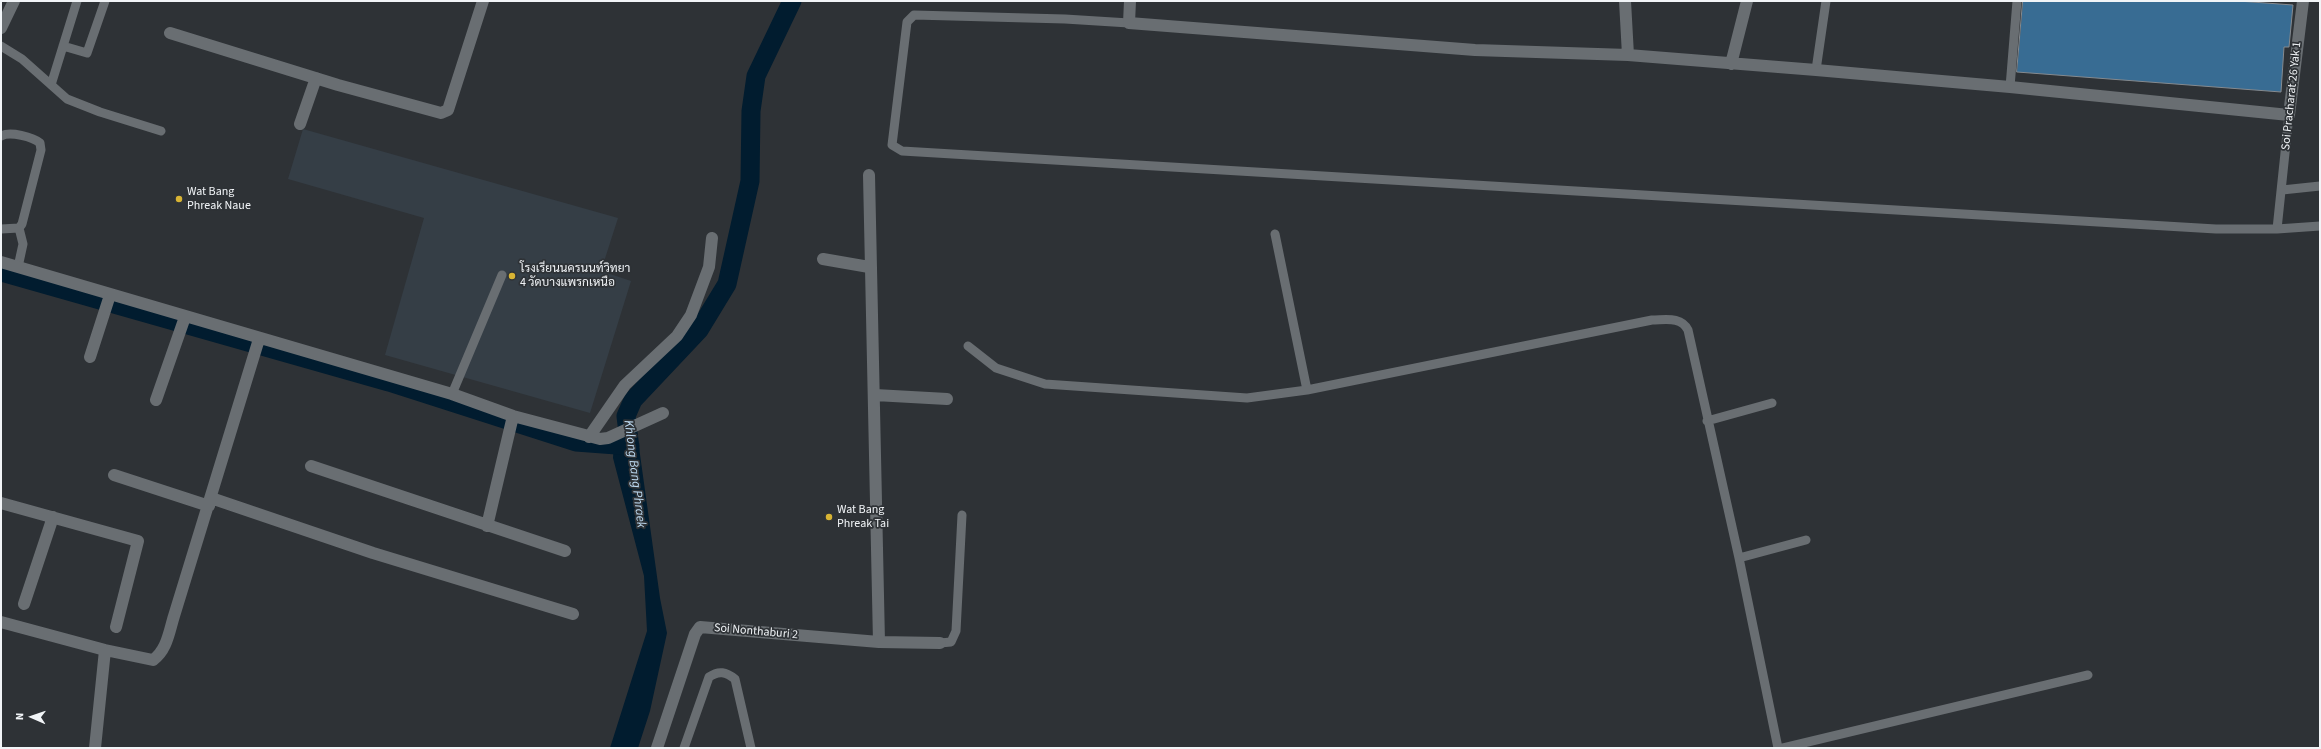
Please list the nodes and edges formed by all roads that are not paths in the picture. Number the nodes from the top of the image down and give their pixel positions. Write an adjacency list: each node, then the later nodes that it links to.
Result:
1 (14, 1): 12 (street)
2 (77, 1): 15 (lane)
3 (105, 1): 15 (lane)
4 (483, 1): 19 (street)
5 (1130, 1): 11 (street)
6 (1625, 1): 16 (street)
7 (1747, 1): 17 (street)
8 (1826, 1): 18 (lane)
9 (2017, 1): 21 (lane)
10 (2303, 1): 22 (street, Soi Pracharat 26 Yak 1)
11 (1129, 23): 16 (street); 32 (lane)
12 (1, 28)
13 (170, 33): 19 (street)
14 (1, 46): 20 (lane)
15 (63, 46): 20 (lane)
16 (1628, 55): 17 (street)
17 (1731, 64): 18 (street)
18 (1816, 70): 21 (street)
19 (316, 78): 23 (street)
20 (52, 85): 24 (lane)
21 (2010, 87): 22 (street)
22 (2289, 116): 28 (lane, Soi Pracharat 26 Yak 1)
23 (300, 124)
24 (161, 131)
25 (1, 136): 30 (lane)
26 (869, 175): 37 (street)
27 (2320, 186): 28 (lane)
28 (2282, 190): 32 (lane, Soi Pracharat 26 Yak 1)
29 (2320, 226): 32 (lane)
30 (19, 228): 31 (lane); 38 (lane)
31 (1, 229)
32 (2278, 229)
33 (1275, 234): 45 (lane)
34 (712, 238): 54 (street)
35 (823, 259): 37 (street)
36 (1, 262): 38 (street)
37 (869, 267): 47 (street)
38 (18, 268): 40 (street)
39 (502, 276): 46 (lane)
40 (110, 299): 41 (street); 44 (street)
41 (183, 321): 42 (street); 49 (street)
42 (259, 339): 46 (street); 57 (street)
43 (968, 346): 45 (lane)
44 (90, 357)
45 (1307, 390): 53 (lane)
46 (452, 394): 52 (street)
47 (875, 396): 48 (street); 69 (street)
48 (947, 399)
49 (156, 400)
50 (1772, 403): 53 (lane)
51 (663, 413): 54 (street)
52 (513, 416): 54 (street); 61 (street)
53 (1707, 421): 64 (lane)
54 (589, 437)
55 (311, 466): 61 (street)
56 (114, 475): 57 (street)
57 (210, 502): 66 (street); 71 (street)
58 (1, 503): 60 (street)
59 (962, 515): 70 (lane)
60 (52, 517): 65 (street); 68 (street)
61 (487, 526): 63 (street)
62 (1806, 540): 64 (lane)
63 (565, 551)
64 (1739, 558): 77 (lane)
65 (24, 604)
66 (573, 614)
67 (1, 622): 71 (street)
68 (116, 627)
69 (879, 642): 70 (street, Soi Nonthaburi 2); 74 (street, Soi Nonthaburi 2)
70 (940, 643)
71 (105, 650): 73 (street)
72 (2088, 674): 78 (lane)
73 (95, 748)
74 (658, 748)
75 (684, 748): 76 (lane)
76 (751, 748)
77 (1778, 748)
78 (1783, 748)

